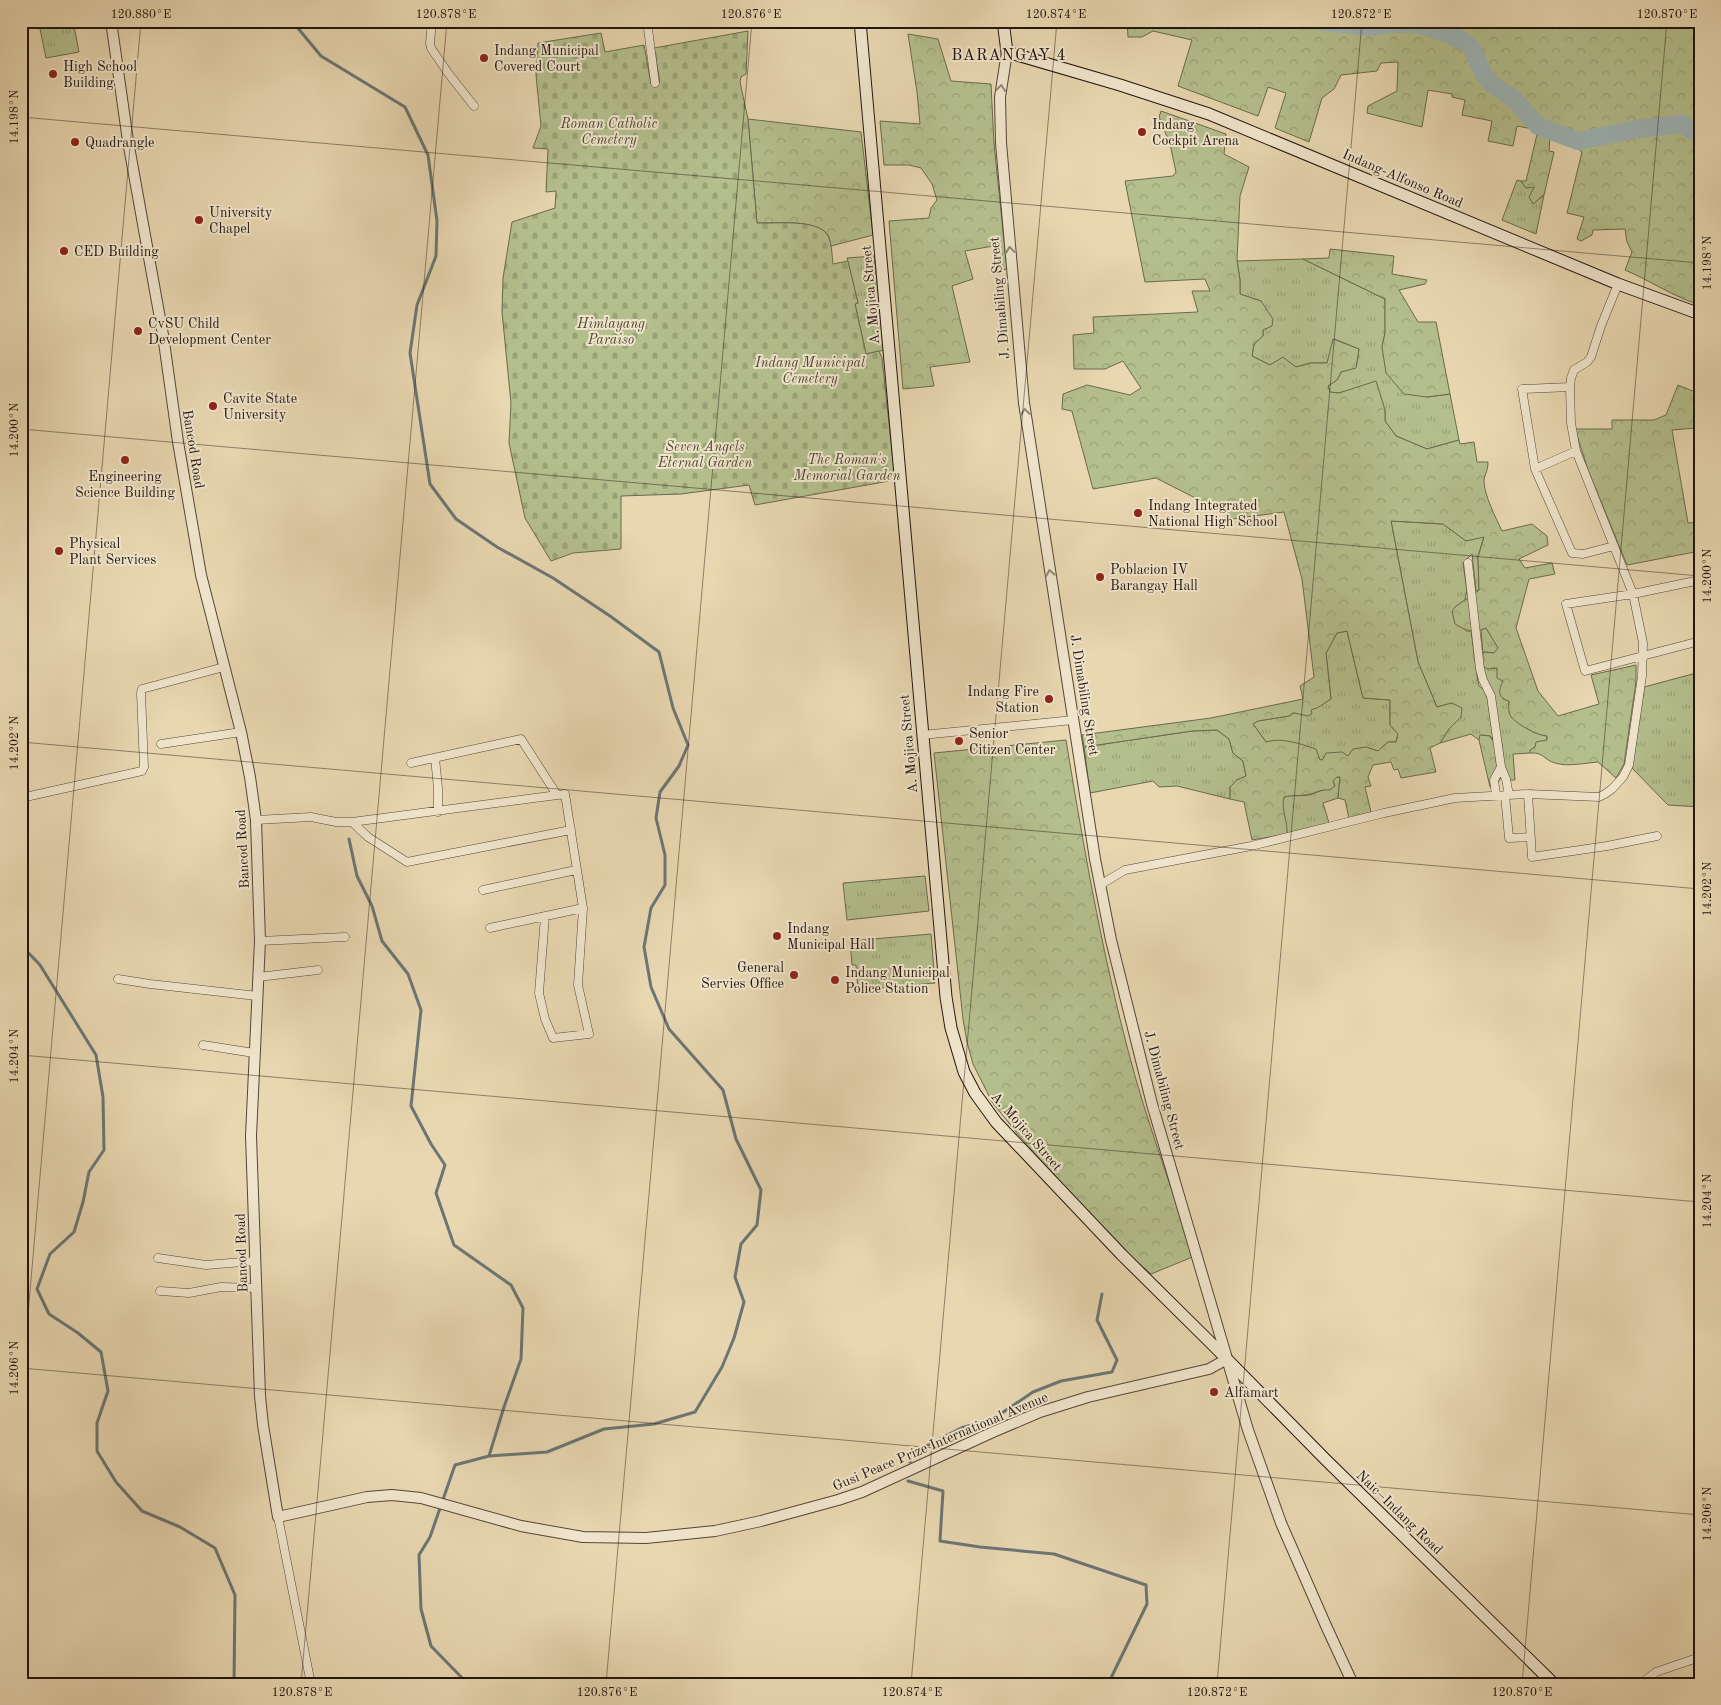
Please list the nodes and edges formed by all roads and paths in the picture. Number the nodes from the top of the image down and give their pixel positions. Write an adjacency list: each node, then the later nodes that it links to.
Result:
1 (111, 21): 20 (street, Bancod Road)
2 (432, 21): 8 (street)
3 (647, 21): 7 (street)
4 (860, 21): 23 (main road, A. Mojica Street)
5 (1003, 21): 6 (main road, J. Dimabiling Street)
6 (1007, 52): 9 (main road, Indang-Alfonso Road); 21 (street, J. Dimabiling Street, one-way to 6)
7 (655, 83)
8 (474, 106)
9 (1618, 284): 10 (main road, Indang-Alfonso Road); 11 (street)
10 (1700, 314)
11 (1570, 387): 12 (street); 13 (street)
12 (1576, 451): 13 (street); 14 (street)
13 (1535, 469): 14 (street)
14 (1614, 546): 17 (street)
15 (1468, 563): 27 (street)
16 (1700, 580): 17 (street)
17 (1633, 594): 19 (street); 19 (street)
18 (1700, 641): 19 (street)
19 (1643, 656): 28 (street)
20 (224, 667): 22 (street, Bancod Road); 32 (street)
21 (1073, 720): 23 (street); 40 (street, J. Dimabiling Street)
22 (241, 732): 24 (street); 34 (street, Bancod Road)
23 (922, 735): 57 (main road, A. Mojica Street)
24 (161, 744)
25 (435, 758): 26 (street); 29 (street); 33 (street)
26 (411, 763)
27 (1501, 767): 30 (street); 31 (street)
28 (1528, 794): 31 (street); 38 (street)
29 (557, 795): 33 (street); 36 (street)
30 (1496, 795): 31 (street); 40 (street)
31 (1507, 795): 38 (street)
32 (21, 798)
33 (438, 812): 35 (street)
34 (256, 820): 35 (street); 46 (street, Bancod Road)
35 (352, 822): 36 (street)
36 (571, 830): 39 (street)
37 (1657, 836): 38 (street)
38 (1530, 837)
39 (576, 870): 41 (street); 42 (street)
40 (1100, 885): 57 (street, J. Dimabiling Street)
41 (483, 890)
42 (583, 908): 43 (street); 43 (street)
43 (545, 916): 44 (street)
44 (490, 928)
45 (345, 937): 46 (street)
46 (260, 941): 48 (street, Bancod Road)
47 (318, 970): 48 (street)
48 (258, 977): 50 (street, Bancod Road)
49 (118, 979): 50 (street)
50 (257, 996): 52 (street, Bancod Road)
51 (203, 1045): 52 (street)
52 (254, 1052): 54 (street, Bancod Road)
53 (158, 1258): 54 (street)
54 (255, 1261): 55 (street, Bancod Road)
55 (256, 1288): 56 (street); 58 (street, Bancod Road)
56 (160, 1292)
57 (1227, 1359): 58 (street, Gusi Peace Prize International Avenue); 61 (street, J. Dimabiling Street); 62 (main road, Naic–Indang Road)
58 (278, 1517): 60 (street, Bancod Road)
59 (1700, 1657): 63 (street)
60 (311, 1684)
61 (1353, 1684)
62 (1554, 1684)
63 (1640, 1684)

